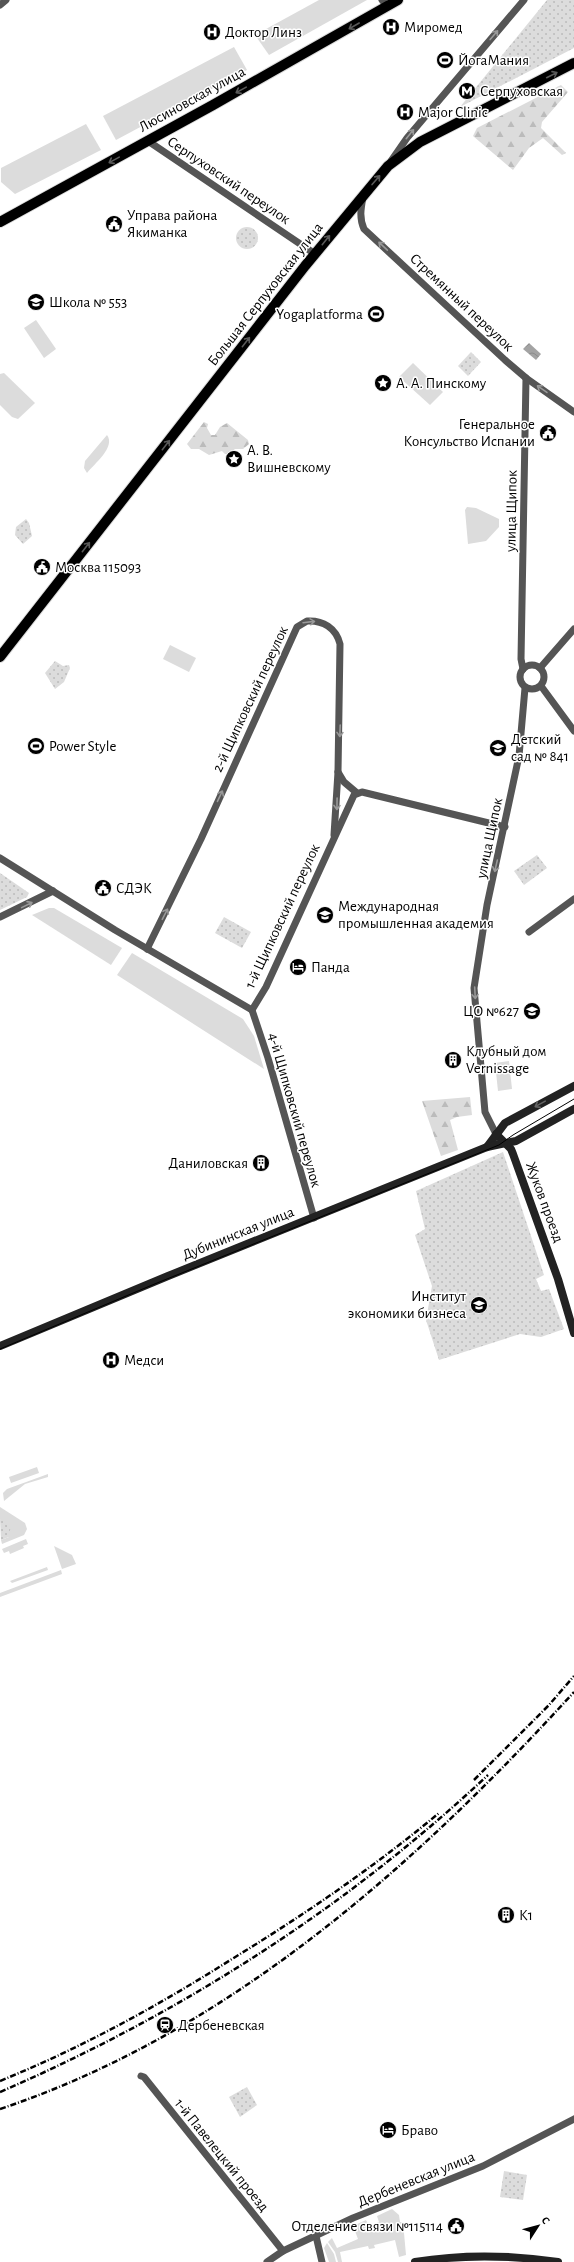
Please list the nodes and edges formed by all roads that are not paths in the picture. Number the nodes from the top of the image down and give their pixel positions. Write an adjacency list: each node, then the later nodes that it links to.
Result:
1 (6, 0): 5 (street)
2 (398, 0): 4 (main road, Люсиновская улица)
3 (524, 0): 8 (street, one-way to 3)
4 (385, 3): 7 (main road, Люсиновская улица, one-way to 7)
5 (0, 6)
6 (574, 63): 8 (main road, Большая Серпуховская улица, one-way to 6)
7 (148, 142): 10 (main road, Люсиновская улица, one-way to 10); 11 (street, Серпуховский переулок)
8 (388, 166): 9 (main road, Большая Серпуховская улица, one-way to 8)
9 (364, 194): 11 (main road, Большая Серпуховская улица, one-way to 9); 12 (street, Стремянный переулок, one-way to 9)
10 (0, 222)
11 (315, 254): 14 (main road, Большая Серпуховская улица, one-way to 11)
12 (526, 378): 13 (street, Стремянный переулок, one-way to 12); 19 (street, улица Щипок)
13 (574, 412)
14 (36, 611): 16 (main road, Большая Серпуховская улица); 17 (main road, Большая Серпуховская улица)
15 (574, 629): 18 (street)
16 (0, 649)
17 (0, 657)
18 (540, 668): 19 (street); 20 (street)
19 (523, 669): 21 (street)
20 (541, 686): 21 (street); 22 (street)
21 (525, 688): 25 (street, улица Щипок)
22 (574, 731)
23 (338, 772): 24 (street); 26 (street, 2-й Щипковский переулок, one-way to 26); 32 (street, 2-й Щипковский переулок, one-way to 23)
24 (357, 793): 25 (street); 26 (street, 1-й Щипковский переулок)
25 (505, 827): 36 (street, улица Щипок, one-way to 36)
26 (334, 835): 33 (street, 1-й Щипковский переулок)
27 (0, 858): 28 (street, 1-й Щипковский переулок)
28 (53, 892): 30 (street, one-way to 28); 32 (street, 1-й Щипковский переулок)
29 (574, 899): 31 (street)
30 (0, 917)
31 (529, 932)
32 (147, 949): 33 (street, 1-й Щипковский переулок)
33 (252, 1010): 39 (street, 4-й Щипковский переулок)
34 (574, 1086): 36 (main road, one-way to 36)
35 (574, 1109): 37 (main road, Дубининская улица)
36 (496, 1134): 37 (main road); 38 (main road)
37 (509, 1147): 38 (main road, Дубининская улица); 40 (main road, Жуков проезд)
38 (487, 1148): 39 (main road, Дубининская улица)
39 (314, 1218): 41 (main road, Дубининская улица)
40 (574, 1333)
41 (0, 1346)
42 (141, 2076): 45 (street, 1-й Павелецкий проезд)
43 (574, 2119): 44 (street, Дербеневская улица)
44 (316, 2236): 45 (street, Дербеневская улица); 47 (street)
45 (283, 2251): 46 (street, Дербеневская улица)
46 (267, 2262)
47 (322, 2262)
48 (416, 2262): 49 (main road)
49 (558, 2262)

